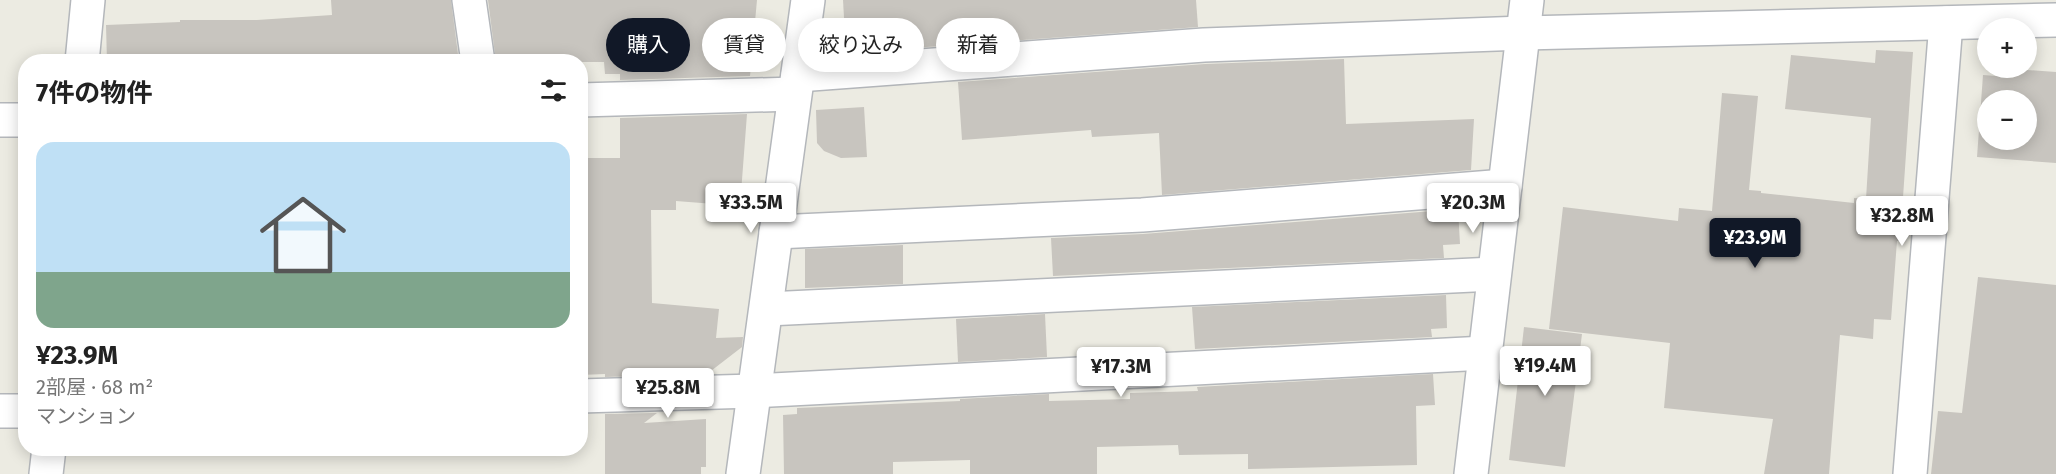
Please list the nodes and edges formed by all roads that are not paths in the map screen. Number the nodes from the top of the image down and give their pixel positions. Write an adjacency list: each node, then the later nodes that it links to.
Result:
1 (88, 0): 8 (street)
2 (469, 0): 9 (street)
3 (808, 0): 10 (street)
4 (1527, 0): 7 (street)
5 (2056, 20): 6 (street)
6 (1946, 23): 7 (street); 27 (street)
7 (1523, 33): 10 (street); 14 (street)
8 (83, 54)
9 (477, 54)
10 (796, 85): 11 (street); 15 (street)
11 (588, 99)
12 (0, 120): 13 (street)
13 (18, 120)
14 (1505, 186): 15 (street); 16 (street)
15 (776, 232): 17 (street)
16 (1494, 274): 17 (street); 18 (street)
17 (767, 309): 19 (street)
18 (1485, 353): 19 (street); 26 (street)
19 (754, 391): 20 (street); 25 (street)
20 (588, 396)
21 (0, 411): 22 (street)
22 (18, 411)
23 (48, 456): 24 (street)
24 (46, 474)
25 (743, 474)
26 (1471, 474)
27 (1910, 474)

